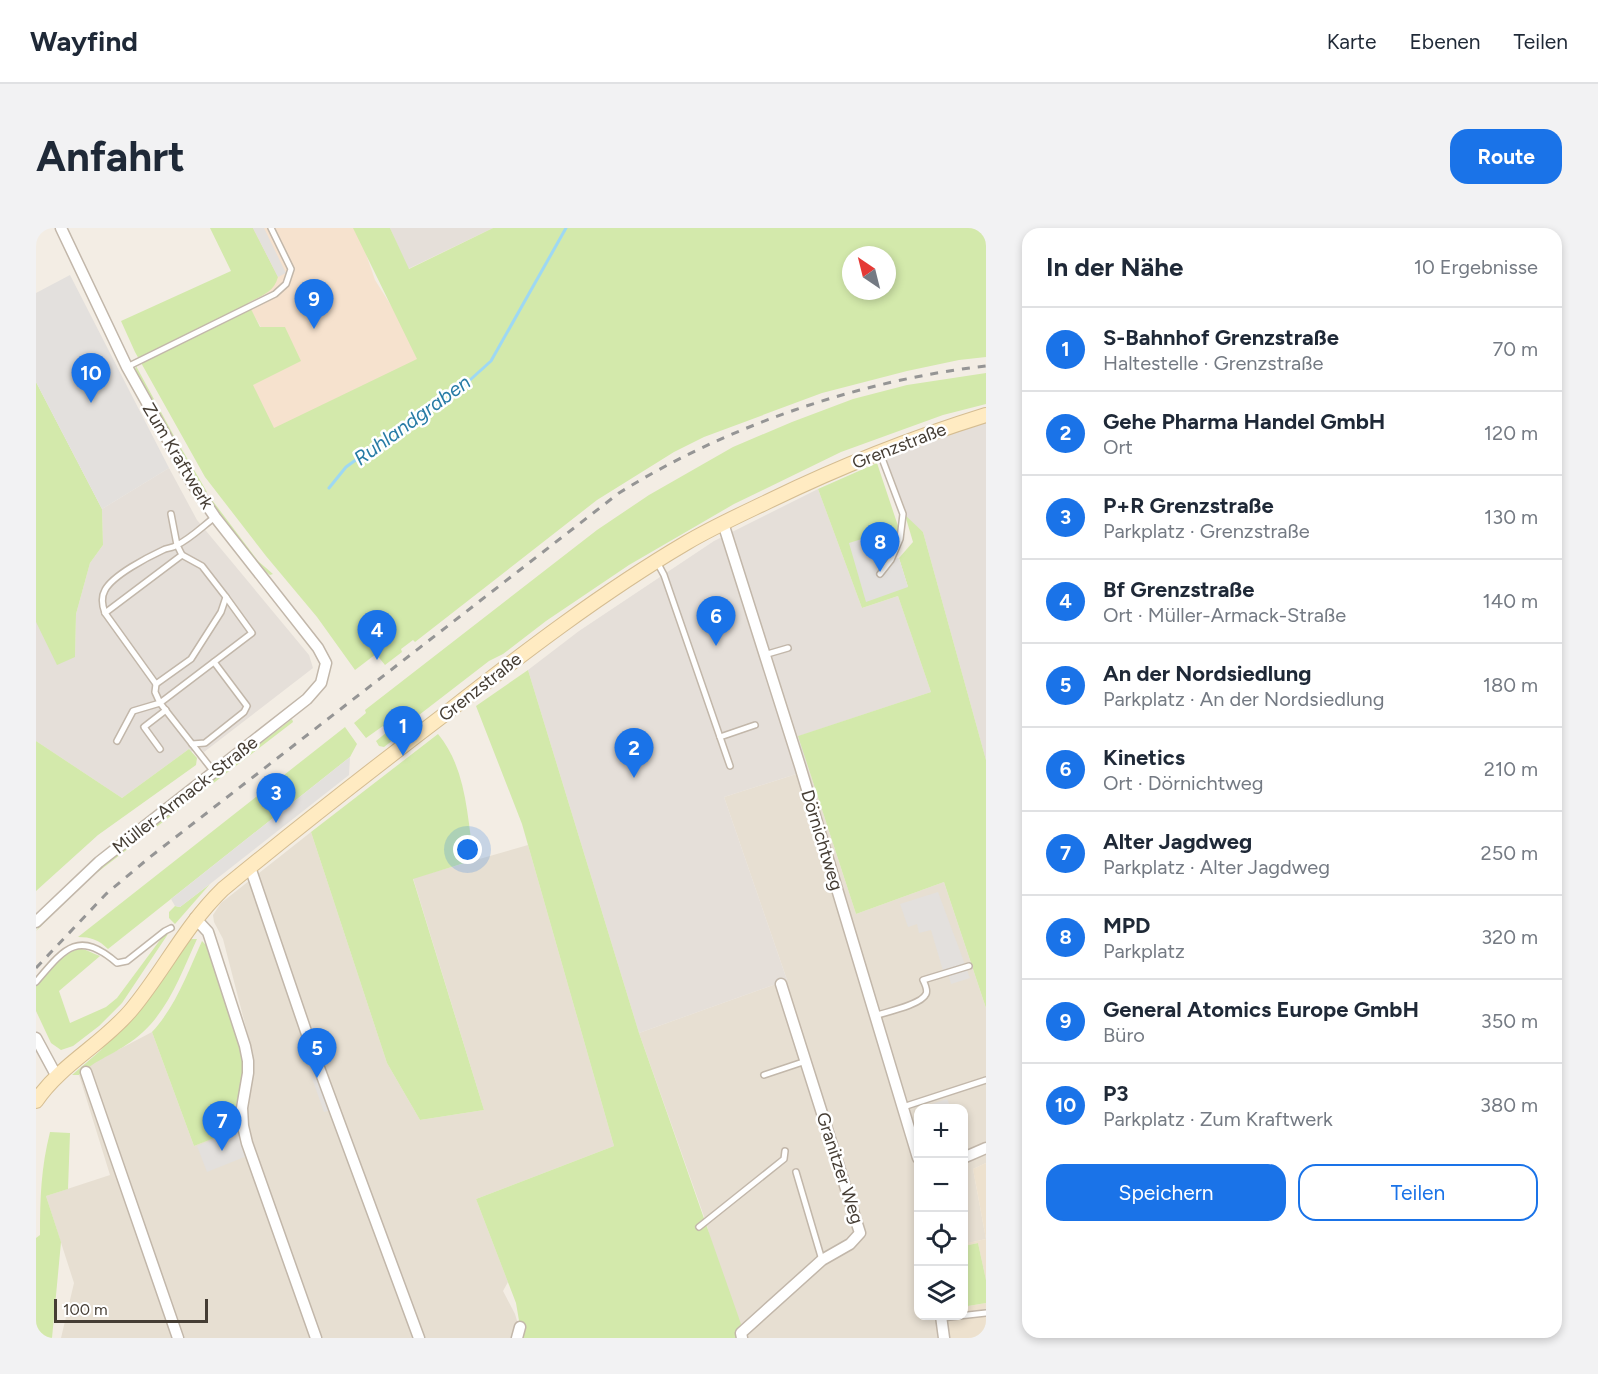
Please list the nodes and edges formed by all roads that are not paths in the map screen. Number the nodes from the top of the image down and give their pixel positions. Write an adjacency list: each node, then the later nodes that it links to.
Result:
1 (61, 228): 3 (street, Zum Kraftwerk)
2 (271, 228): 3 (lane)
3 (127, 367): 7 (street, Zum Kraftwerk)
4 (986, 415): 5 (main road, Grenzstraße)
5 (880, 451): 8 (main road, Grenzstraße); 12 (lane)
6 (171, 514): 9 (lane)
7 (215, 517): 9 (lane); 18 (street, Zum Kraftwerk)
8 (723, 523): 11 (main road, Grenzstraße); 16 (street, Dörnichtweg)
9 (177, 545): 10 (lane); 14 (lane)
10 (182, 555): 13 (lane); 14 (lane)
11 (657, 561): 23 (lane); 29 (main road, Grenzstraße)
12 (880, 574)
13 (226, 597): 17 (lane); 19 (lane)
14 (105, 613): 19 (lane)
15 (788, 648): 16 (lane)
16 (764, 655): 36 (street, Dörnichtweg)
17 (214, 662): 20 (lane); 25 (lane)
18 (326, 663): 28 (street, Müller-Armack-Straße)
19 (156, 684): 20 (lane)
20 (160, 703): 21 (lane); 24 (lane)
21 (166, 710): 25 (lane); 26 (lane)
22 (755, 725): 23 (lane)
23 (720, 736): 27 (lane)
24 (117, 741)
25 (192, 744): 28 (lane)
26 (159, 749)
27 (730, 766)
28 (214, 772): 31 (street, Müller-Armack-Straße)
29 (250, 867): 30 (main road, Grenzstraße); 57 (street)
30 (195, 918): 40 (main road, Grenzstraße); 56 (street)
31 (36, 922)
32 (171, 928): 34 (lane)
33 (969, 966): 36 (lane)
34 (36, 981)
35 (781, 984): 38 (street, Granitzer Weg)
36 (874, 1016): 44 (street, Dörnichtweg)
37 (36, 1038): 40 (street)
38 (806, 1061): 41 (lane); 51 (street, Granitzer Weg)
39 (86, 1072): 55 (street)
40 (56, 1075): 43 (main road, Grenzstraße)
41 (764, 1075)
42 (986, 1080): 44 (lane)
43 (36, 1101)
44 (903, 1107): 45 (street, Dörnichtweg)
45 (914, 1144)
46 (986, 1148): 48 (street)
47 (785, 1151): 50 (lane)
48 (968, 1156)
49 (796, 1172): 51 (lane)
50 (699, 1227)
51 (822, 1260): 58 (street, Granitzer Weg)
52 (986, 1313): 53 (lane)
53 (968, 1315)
54 (941, 1320): 59 (street)
55 (178, 1338)
56 (316, 1338)
57 (419, 1338)
58 (742, 1338)
59 (944, 1338)

